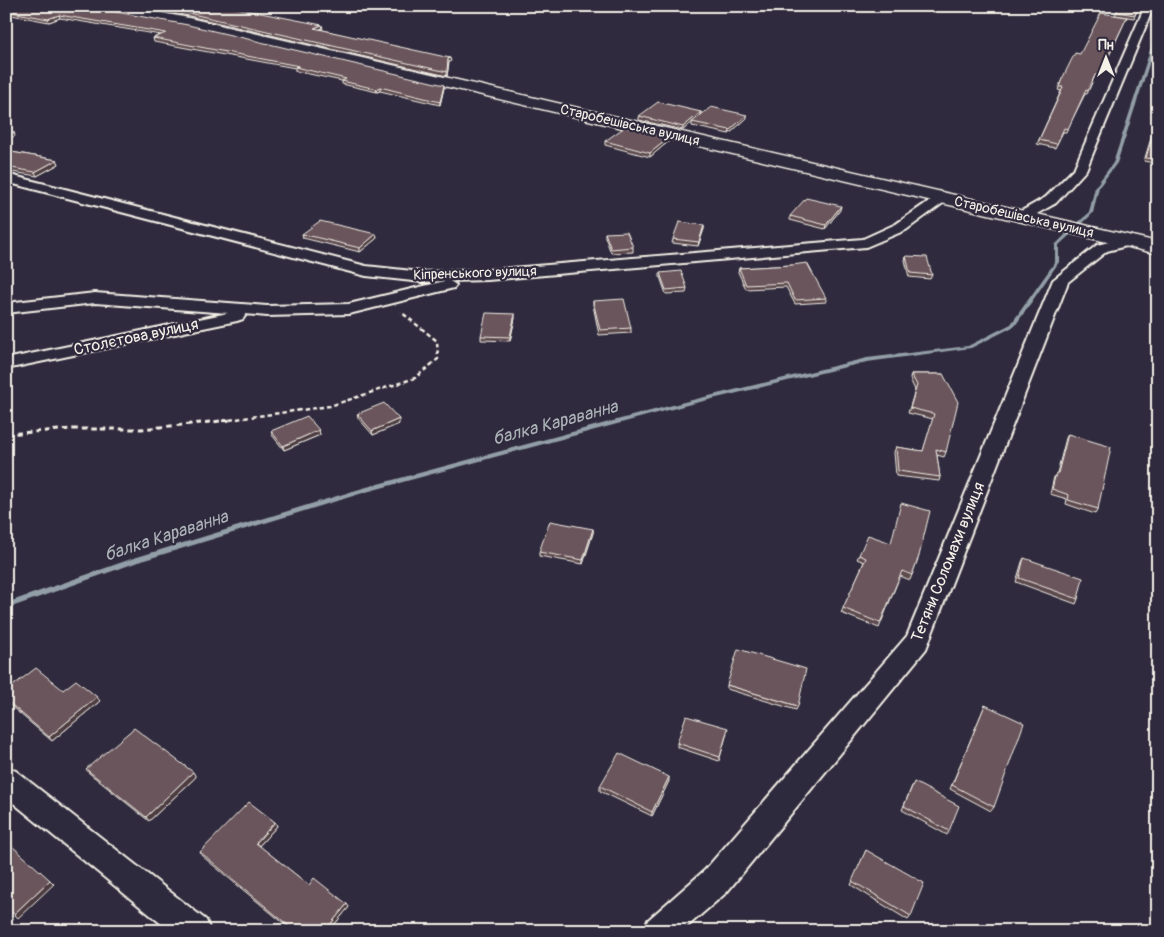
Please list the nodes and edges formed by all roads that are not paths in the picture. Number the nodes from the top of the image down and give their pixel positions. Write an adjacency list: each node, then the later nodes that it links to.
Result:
1 (101, 6): 4 (main road, Старобешівська вулиця)
2 (1150, 6): 5 (street)
3 (6, 178): 8 (street, Кіпренського вулиця)
4 (943, 198): 5 (main road, Старобешівська вулиця); 8 (street, Кіпренського вулиця)
5 (1024, 216): 6 (main road, Старобешівська вулиця)
6 (1129, 241): 7 (main road, Старобешівська вулиця); 14 (street, Тетяни Соломахи вулиця)
7 (1158, 248)
8 (488, 275): 10 (street, Столєтова вулиця)
9 (6, 308): 10 (street, Столєтова вулиця)
10 (267, 310): 11 (street, Столєтова вулиця)
11 (6, 364)
12 (6, 780): 13 (street)
13 (195, 931)
14 (658, 931)

